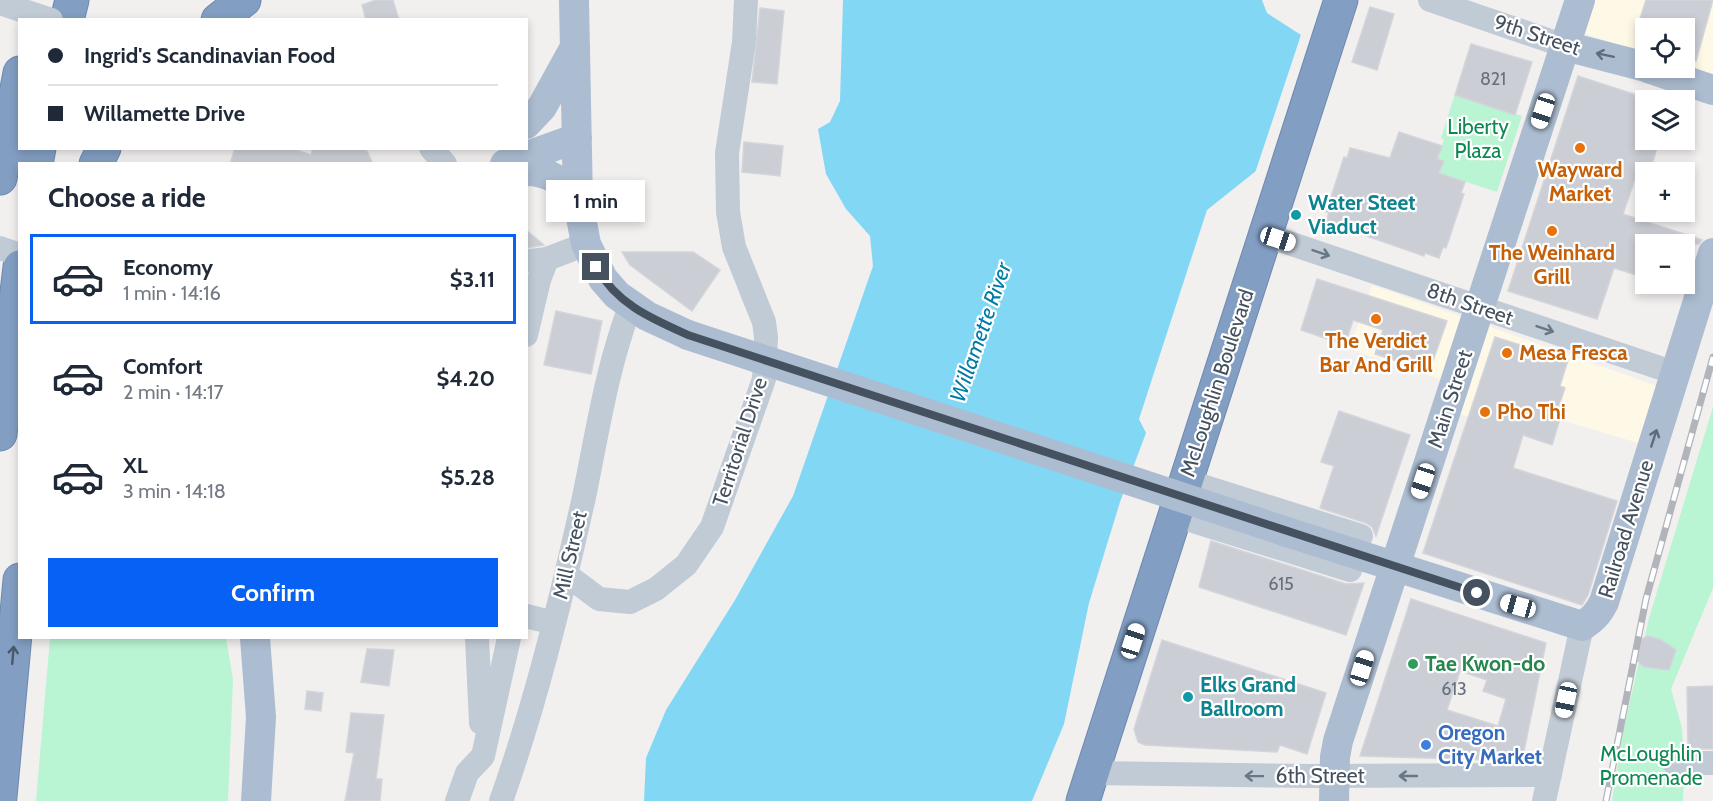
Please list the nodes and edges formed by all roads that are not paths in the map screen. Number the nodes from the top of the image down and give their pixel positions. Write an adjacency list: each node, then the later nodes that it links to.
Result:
1 (38, 0): 10 (highway)
2 (72, 0): 12 (highway)
3 (244, 0): 13 (highway)
4 (574, 0): 15 (main road)
5 (746, 0): 46 (street, Territorial Drive)
6 (1341, 0): 30 (highway, McLoughlin Boulevard)
7 (1430, 0): 14 (street, 9th Street)
8 (1580, 0): 14 (main road, Main Street)
9 (0, 3): 11 (street, bridge)
10 (34, 18)
11 (45, 18)
12 (68, 18)
13 (221, 18)
14 (1565, 46): 16 (main road, 9th Street, one-way to 14); 37 (main road, Main Street)
15 (575, 47): 20 (main road); 21 (main road)
16 (1635, 64)
17 (1679, 78): 19 (main road, 9th Street)
18 (18, 84): 28 (highway)
19 (1713, 90)
20 (528, 122)
21 (577, 138): 26 (main road); 29 (main road)
22 (433, 150): 24 (street)
23 (503, 150): 25 (main road)
24 (443, 162)
25 (494, 162)
26 (511, 162)
27 (528, 171): 29 (main road)
28 (0, 178)
29 (578, 201): 31 (main road)
30 (1265, 234): 37 (street, 8th Street, one-way to 37); 41 (highway, McLoughlin Boulevard)
31 (586, 244): 36 (main road); 38 (street)
32 (0, 248): 34 (street)
33 (1713, 253): 39 (main road, Railroad Avenue)
34 (18, 254)
35 (18, 284): 40 (highway)
36 (630, 307): 44 (main road, bridge); 46 (street, Mill Street)
37 (1480, 307): 39 (street, 8th Street, one-way to 39); 44 (main road, Main Street)
38 (528, 326)
39 (1675, 373): 50 (main road, Railroad Avenue, one-way to 39)
40 (0, 434)
41 (1186, 481): 42 (highway, McLoughlin Boulevard); 43 (street)
42 (1174, 515): 45 (street); 59 (highway, McLoughlin Boulevard)
43 (1361, 536)
44 (1395, 569): 50 (main road); 60 (main road, Main Street)
45 (1350, 570)
46 (567, 575): 49 (street, Mill Street)
47 (18, 602): 61 (highway, one-way to 47)
48 (528, 616): 49 (street)
49 (554, 623): 57 (street, Mill Street)
50 (1582, 626): 58 (street)
51 (255, 639): 63 (main road)
52 (477, 639): 54 (street)
53 (509, 639): 54 (street)
54 (483, 756): 57 (street); 64 (street)
55 (1674, 763): 56 (street)
56 (1713, 763)
57 (512, 765): 62 (street, Mill Street)
58 (1550, 775): 60 (street, 6th Street, one-way to 60); 65 (street)
59 (1087, 787): 60 (street, 6th Street, one-way to 59)
60 (1334, 789)
61 (0, 797)
62 (503, 799)
63 (256, 801)
64 (457, 801)
65 (1544, 801)

